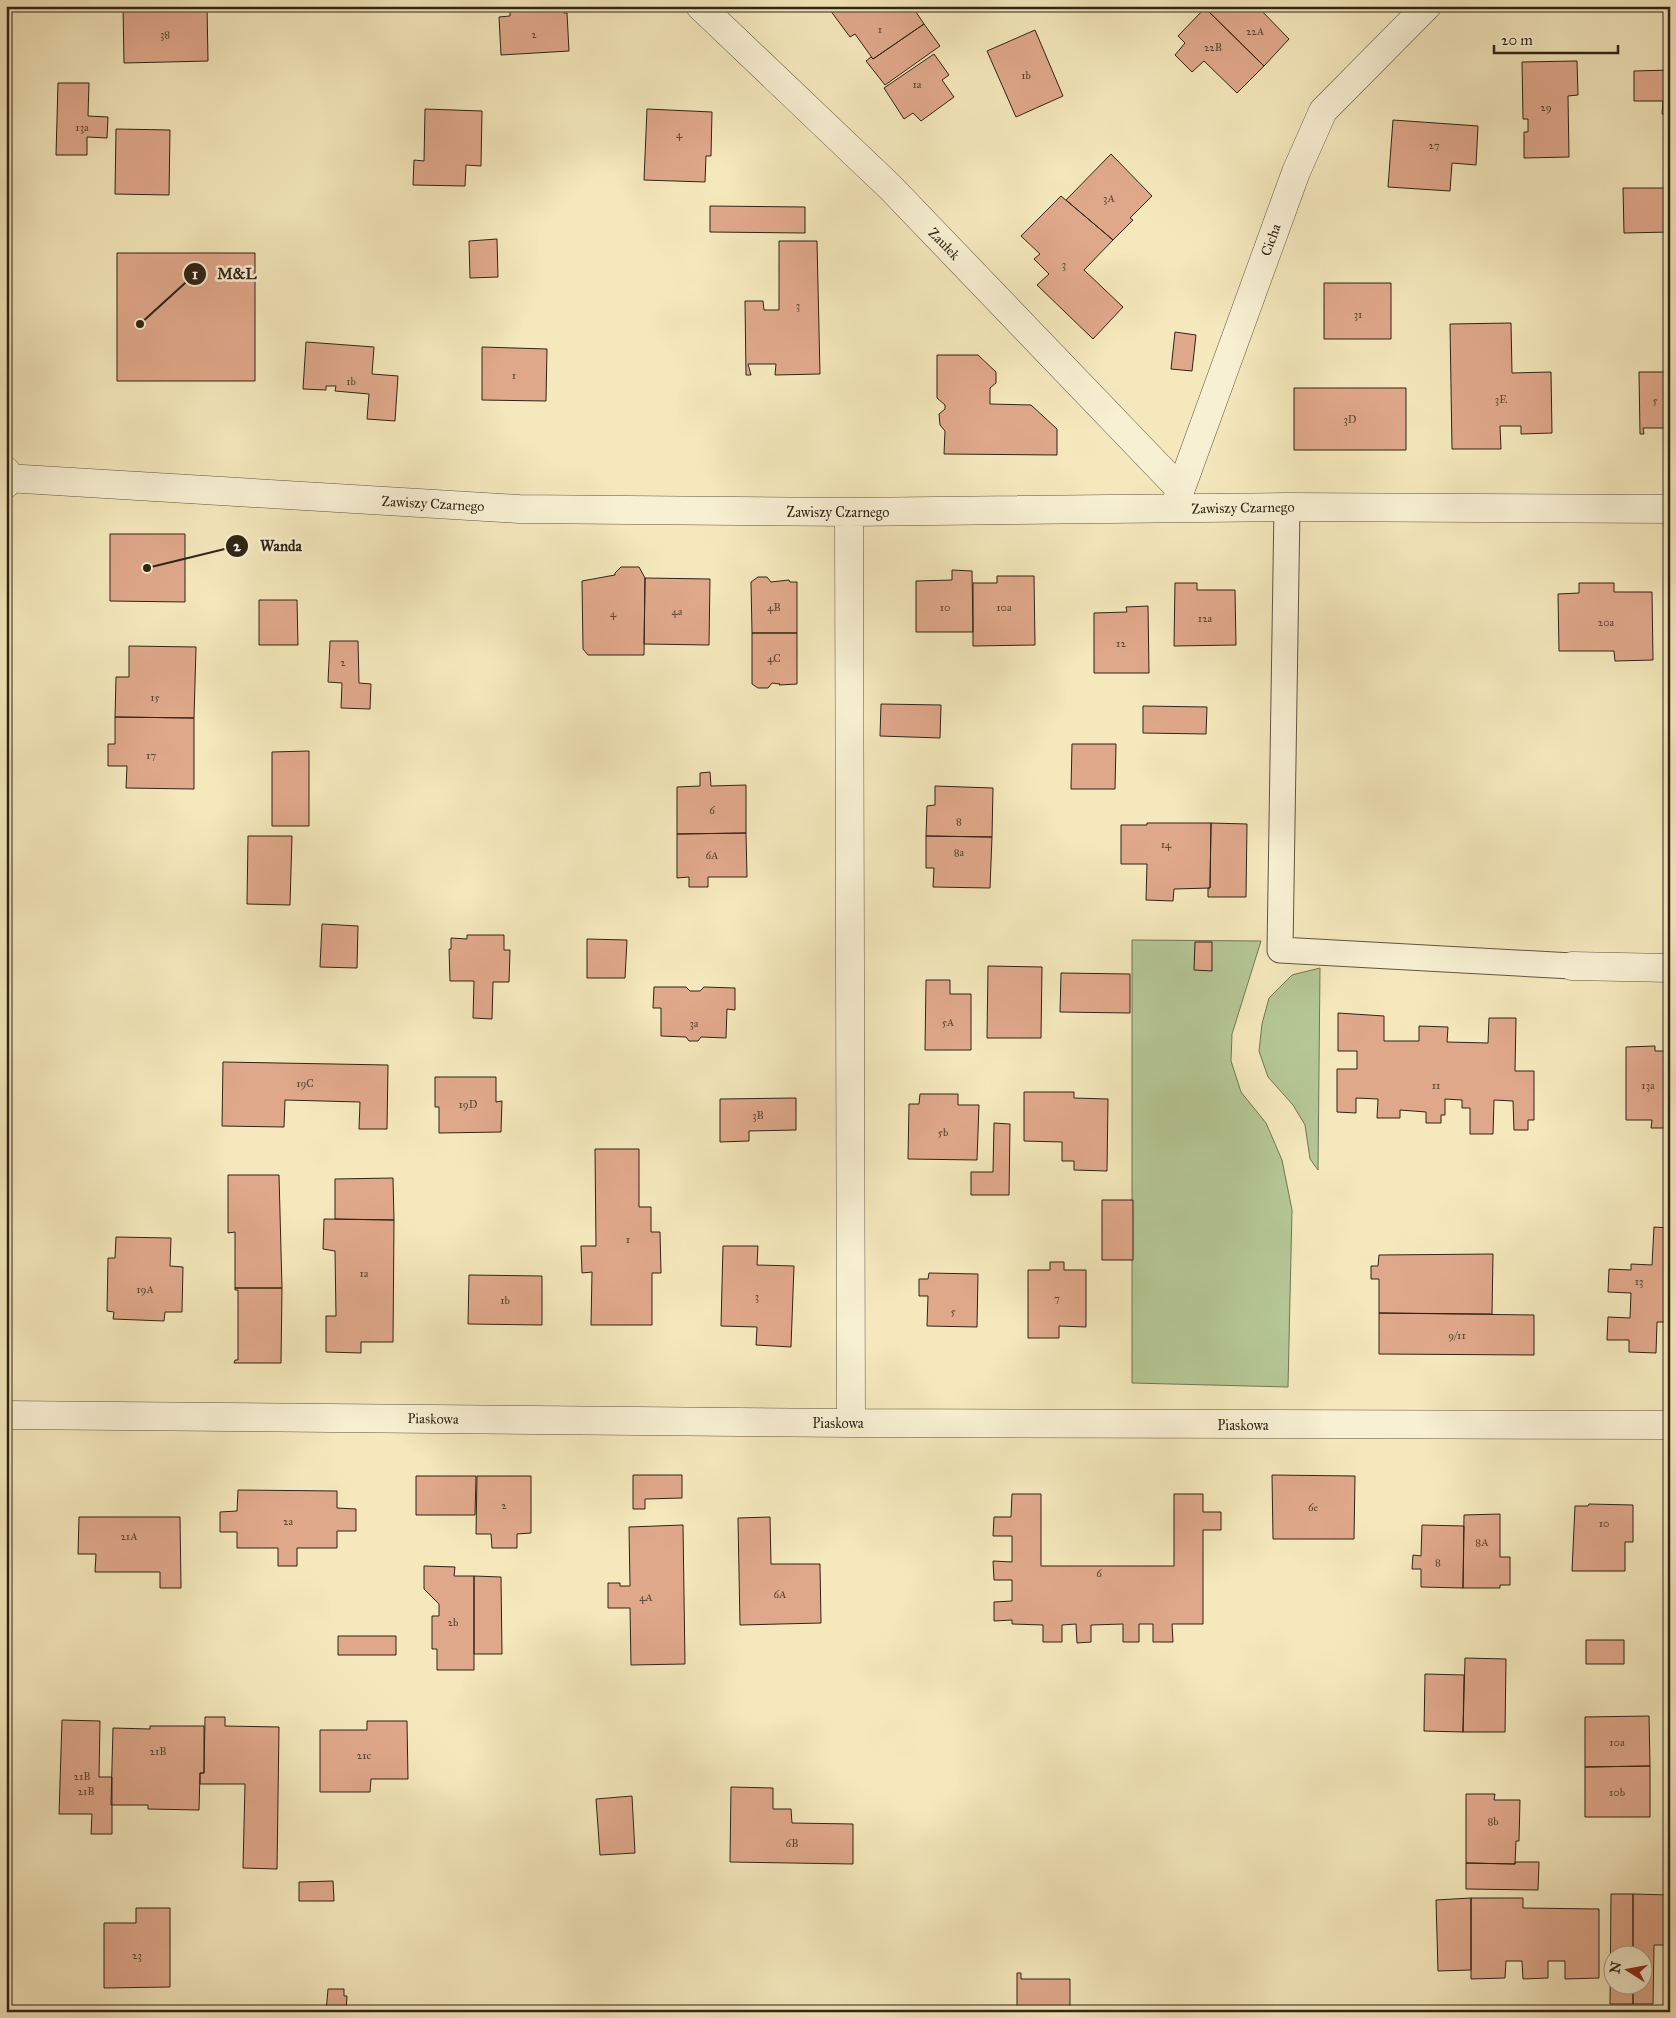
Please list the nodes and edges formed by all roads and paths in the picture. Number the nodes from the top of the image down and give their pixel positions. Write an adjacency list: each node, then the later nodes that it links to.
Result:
1 (700, 6): 6 (street, Zaułek)
2 (1428, 6): 6 (street, Cicha)
3 (6, 471): 4 (street)
4 (6, 478): 5 (street); 9 (street, Zawiszy Czarnego)
5 (6, 484)
6 (1177, 499): 7 (street, Zawiszy Czarnego); 9 (street, Zawiszy Czarnego)
7 (1287, 507): 8 (street, Zawiszy Czarnego); 10 (lane)
8 (1670, 509)
9 (850, 512): 13 (street)
10 (1572, 966): 11 (street)
11 (1670, 968)
12 (6, 1415): 13 (street, Piaskowa)
13 (851, 1423): 14 (street, Piaskowa)
14 (1670, 1425)

